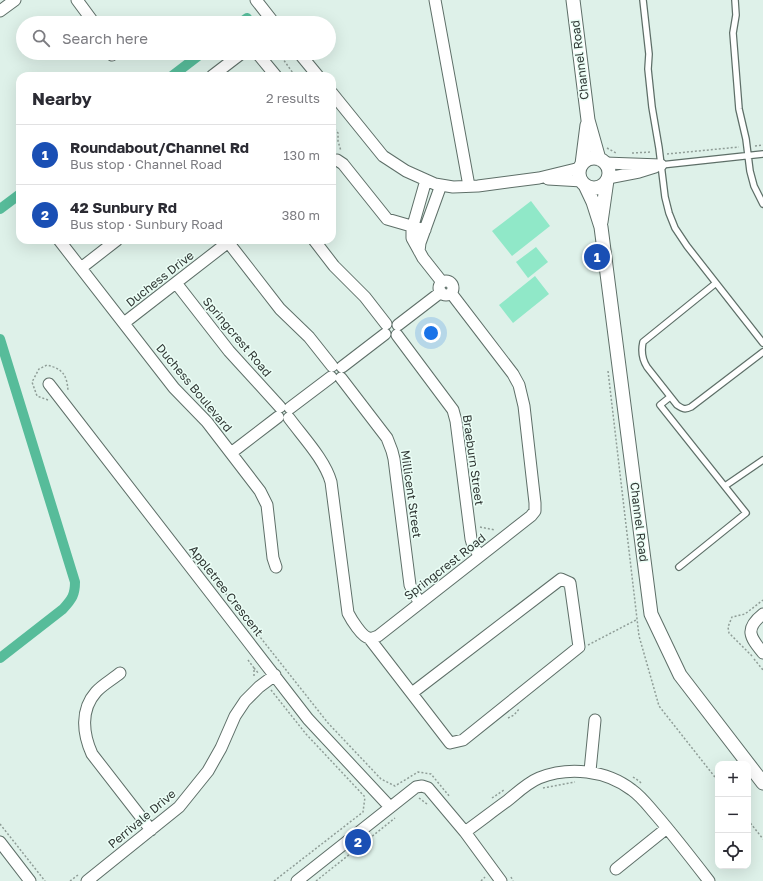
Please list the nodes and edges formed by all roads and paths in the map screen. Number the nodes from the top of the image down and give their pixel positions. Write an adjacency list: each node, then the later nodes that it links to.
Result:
1 (15, 0): 8 (street)
2 (77, 0): 9 (street)
3 (256, 0): 10 (street)
4 (435, 0): 33 (street)
5 (573, 0): 20 (street, Channel Road)
6 (643, 0): 26 (lane)
7 (736, 0): 23 (lane)
8 (0, 11)
9 (89, 16)
10 (269, 16)
11 (233, 60): 15 (street)
12 (263, 60): 16 (street)
13 (284, 60): 17 (path)
14 (305, 60): 18 (street)
15 (217, 72)
16 (273, 72)
17 (292, 72)
18 (315, 72)
19 (336, 99): 30 (street)
20 (588, 120): 25 (street, Channel Road); 27 (street, Channel Road)
21 (336, 131): 24 (path)
22 (763, 154): 23 (lane)
23 (748, 155): 26 (lane); 34 (lane)
24 (336, 159): 35 (street)
25 (602, 161): 26 (street); 27 (street); 29 (street)
26 (661, 165): 29 (street); 46 (lane)
27 (581, 166): 28 (street); 31 (street)
28 (539, 178): 31 (street); 33 (street)
29 (607, 179): 31 (street); 36 (street, Channel Road)
30 (426, 180): 32 (street); 35 (street, Springcrest Road)
31 (583, 183): 36 (street, Channel Road)
32 (441, 185): 33 (street); 37 (street)
33 (469, 186)
34 (763, 204)
35 (412, 226): 37 (street); 43 (street, Springcrest Road)
36 (600, 228): 68 (street, Channel Road)
37 (425, 230): 43 (street)
38 (62, 244): 44 (street, Duchess Boulevard)
39 (112, 244): 44 (street)
40 (225, 244): 45 (street, Duchess Drive)
41 (231, 244): 52 (street, Millicent Street)
42 (317, 244): 49 (street, Braeburn Street)
43 (419, 251): 47 (street, Springcrest Road)
44 (81, 268): 48 (street, Duchess Boulevard)
45 (176, 283): 48 (street, Duchess Drive); 57 (street, Springcrest Road)
46 (716, 283): 50 (lane); 55 (lane)
47 (445, 289): 49 (street); 62 (street, Springcrest Road)
48 (124, 323): 58 (street, Duchess Boulevard)
49 (392, 330): 52 (street); 64 (street, Braeburn Street)
50 (763, 343)
51 (763, 352): 55 (lane)
52 (337, 372): 57 (street); 67 (street, Millicent Street)
53 (49, 384): 75 (street, Appletree Crescent)
54 (68, 392): 56 (path)
55 (670, 396): 60 (lane)
56 (49, 401)
57 (284, 412): 58 (street); 70 (street, Springcrest Road)
58 (232, 453): 65 (street, Duchess Boulevard)
59 (763, 460): 60 (lane)
60 (725, 486): 66 (lane)
61 (479, 527): 62 (path)
62 (508, 534): 64 (street, Springcrest Road)
63 (192, 551): 85 (path)
64 (480, 556): 67 (street, Springcrest Road)
65 (276, 567)
66 (679, 567)
67 (420, 603): 70 (street, Springcrest Road)
68 (651, 614): 71 (path); 82 (street, Channel Road)
69 (763, 614): 72 (street)
70 (369, 638): 77 (street)
71 (579, 646): 77 (street); 77 (street)
72 (763, 654)
73 (245, 655): 76 (path)
74 (120, 673): 94 (street)
75 (275, 675): 90 (street, Appletree Crescent); 94 (street, Perrivale Drive)
76 (254, 682)
77 (412, 693)
78 (595, 720): 79 (street)
79 (590, 771): 93 (street); 95 (street)
80 (633, 777): 83 (path)
81 (575, 782): 86 (path)
82 (763, 783)
83 (644, 786)
84 (507, 787): 89 (path)
85 (429, 789): 88 (path); 90 (street); 95 (street)
86 (539, 789)
87 (365, 797): 104 (path)
88 (419, 798)
89 (490, 800)
90 (392, 813): 105 (street); 106 (path)
91 (0, 824): 102 (path)
92 (751, 824): 96 (path)
93 (667, 828): 98 (street); 109 (street)
94 (151, 830): 99 (street, Perrivale Drive)
95 (465, 832): 108 (street)
96 (763, 839)
97 (0, 842): 101 (street)
98 (616, 869)
99 (85, 876): 103 (path)
100 (487, 876): 107 (path)
101 (30, 881)
102 (45, 881)
103 (70, 881)
104 (274, 881)
105 (297, 881)
106 (316, 881)
107 (481, 881)
108 (500, 881)
109 (709, 881)

